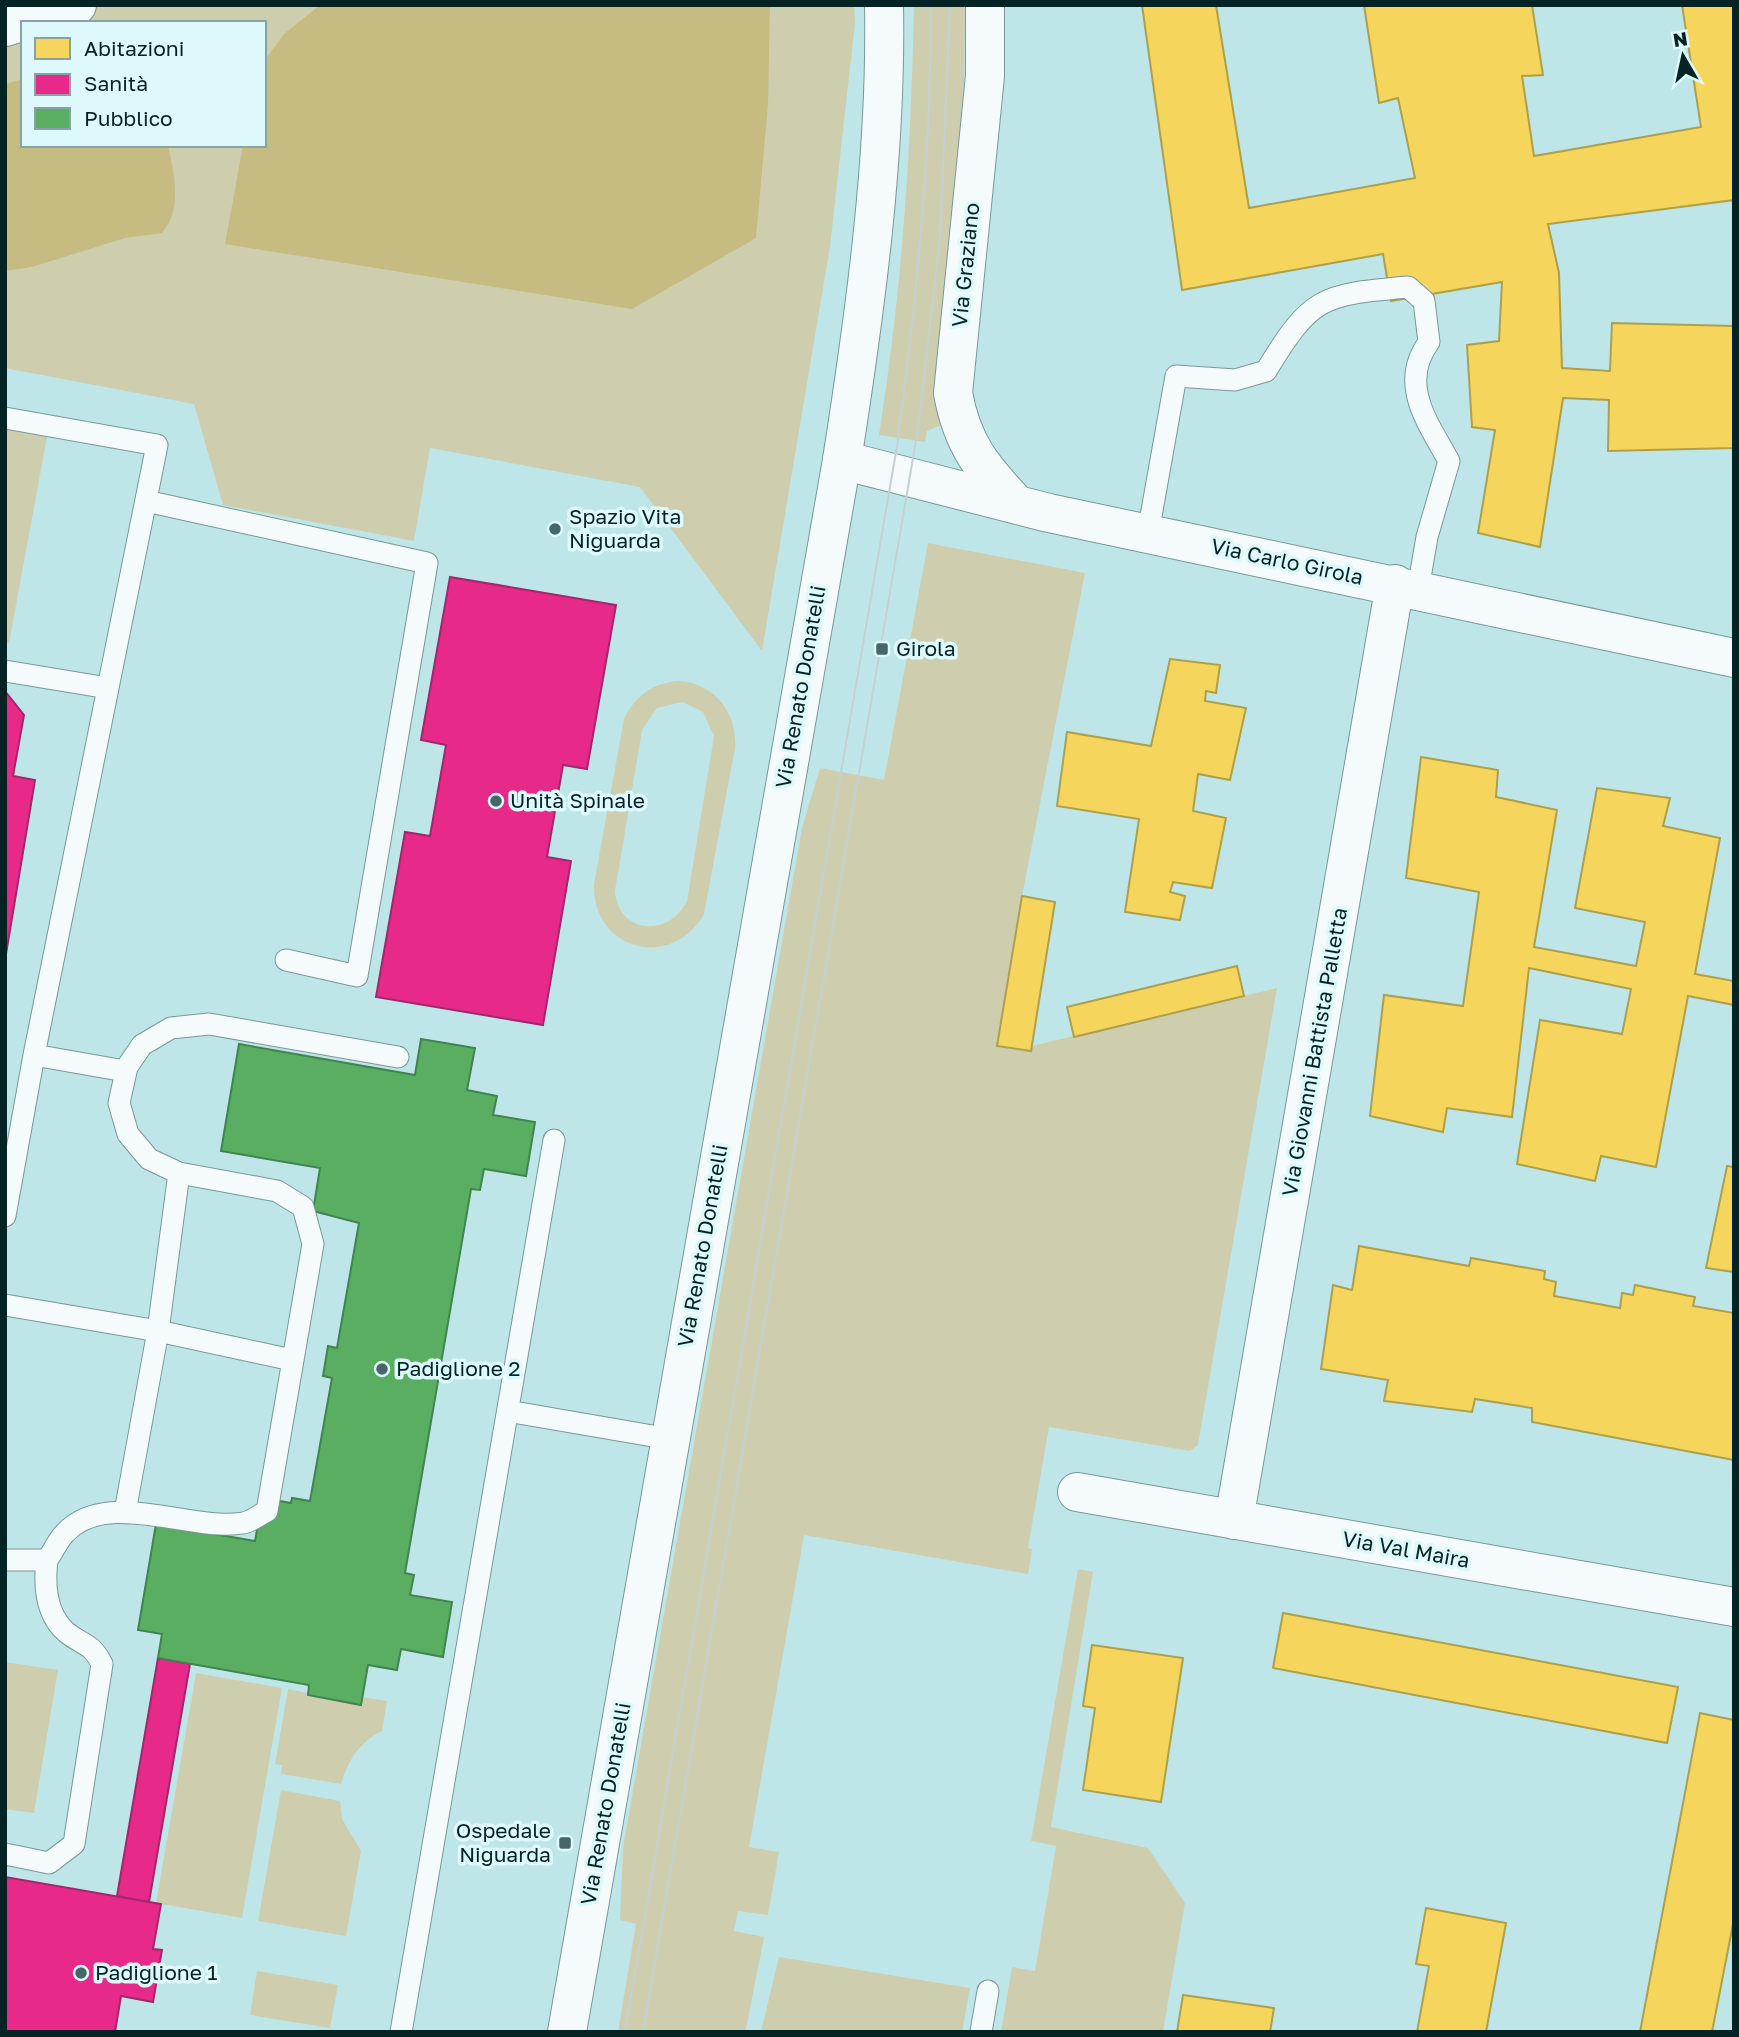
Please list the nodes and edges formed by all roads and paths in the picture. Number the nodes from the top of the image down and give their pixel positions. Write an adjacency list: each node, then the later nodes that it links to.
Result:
1 (77, 5): 4 (street)
2 (884, 5): 6 (street)
3 (985, 5): 8 (street, Via Graziano)
4 (24, 21)
5 (5, 418): 7 (lane)
6 (842, 460): 8 (street, Via Carlo Girola); 25 (street, Via Renato Donatelli)
7 (146, 500): 13 (lane); 14 (lane)
8 (1017, 505): 9 (street, Via Carlo Girola)
9 (1147, 533): 10 (street, Via Carlo Girola); 10 (lane)
10 (1406, 587): 11 (street, Via Carlo Girola); 28 (street, Via Giovanni Battista Palletta)
11 (1734, 659)
12 (5, 671): 13 (lane)
13 (108, 688): 15 (lane)
14 (286, 960)
15 (34, 1055): 17 (lane); 20 (lane)
16 (398, 1057): 17 (lane)
17 (125, 1071): 19 (lane)
18 (554, 1140): 24 (lane)
19 (179, 1173): 22 (lane); 23 (lane)
20 (5, 1216)
21 (5, 1305): 22 (lane)
22 (158, 1331): 23 (lane); 27 (lane)
23 (292, 1360): 27 (lane)
24 (508, 1411): 25 (lane); 34 (lane)
25 (670, 1439): 35 (street, Via Renato Donatelli)
26 (1077, 1492): 28 (street, Via Val Maira)
27 (125, 1512): 30 (lane)
28 (1234, 1520): 31 (street, Via Val Maira)
29 (5, 1560): 30 (lane)
30 (47, 1560): 32 (lane)
31 (1734, 1607)
32 (5, 1854)
33 (988, 1991): 36 (lane)
34 (401, 2032)
35 (567, 2032)
36 (981, 2032)

